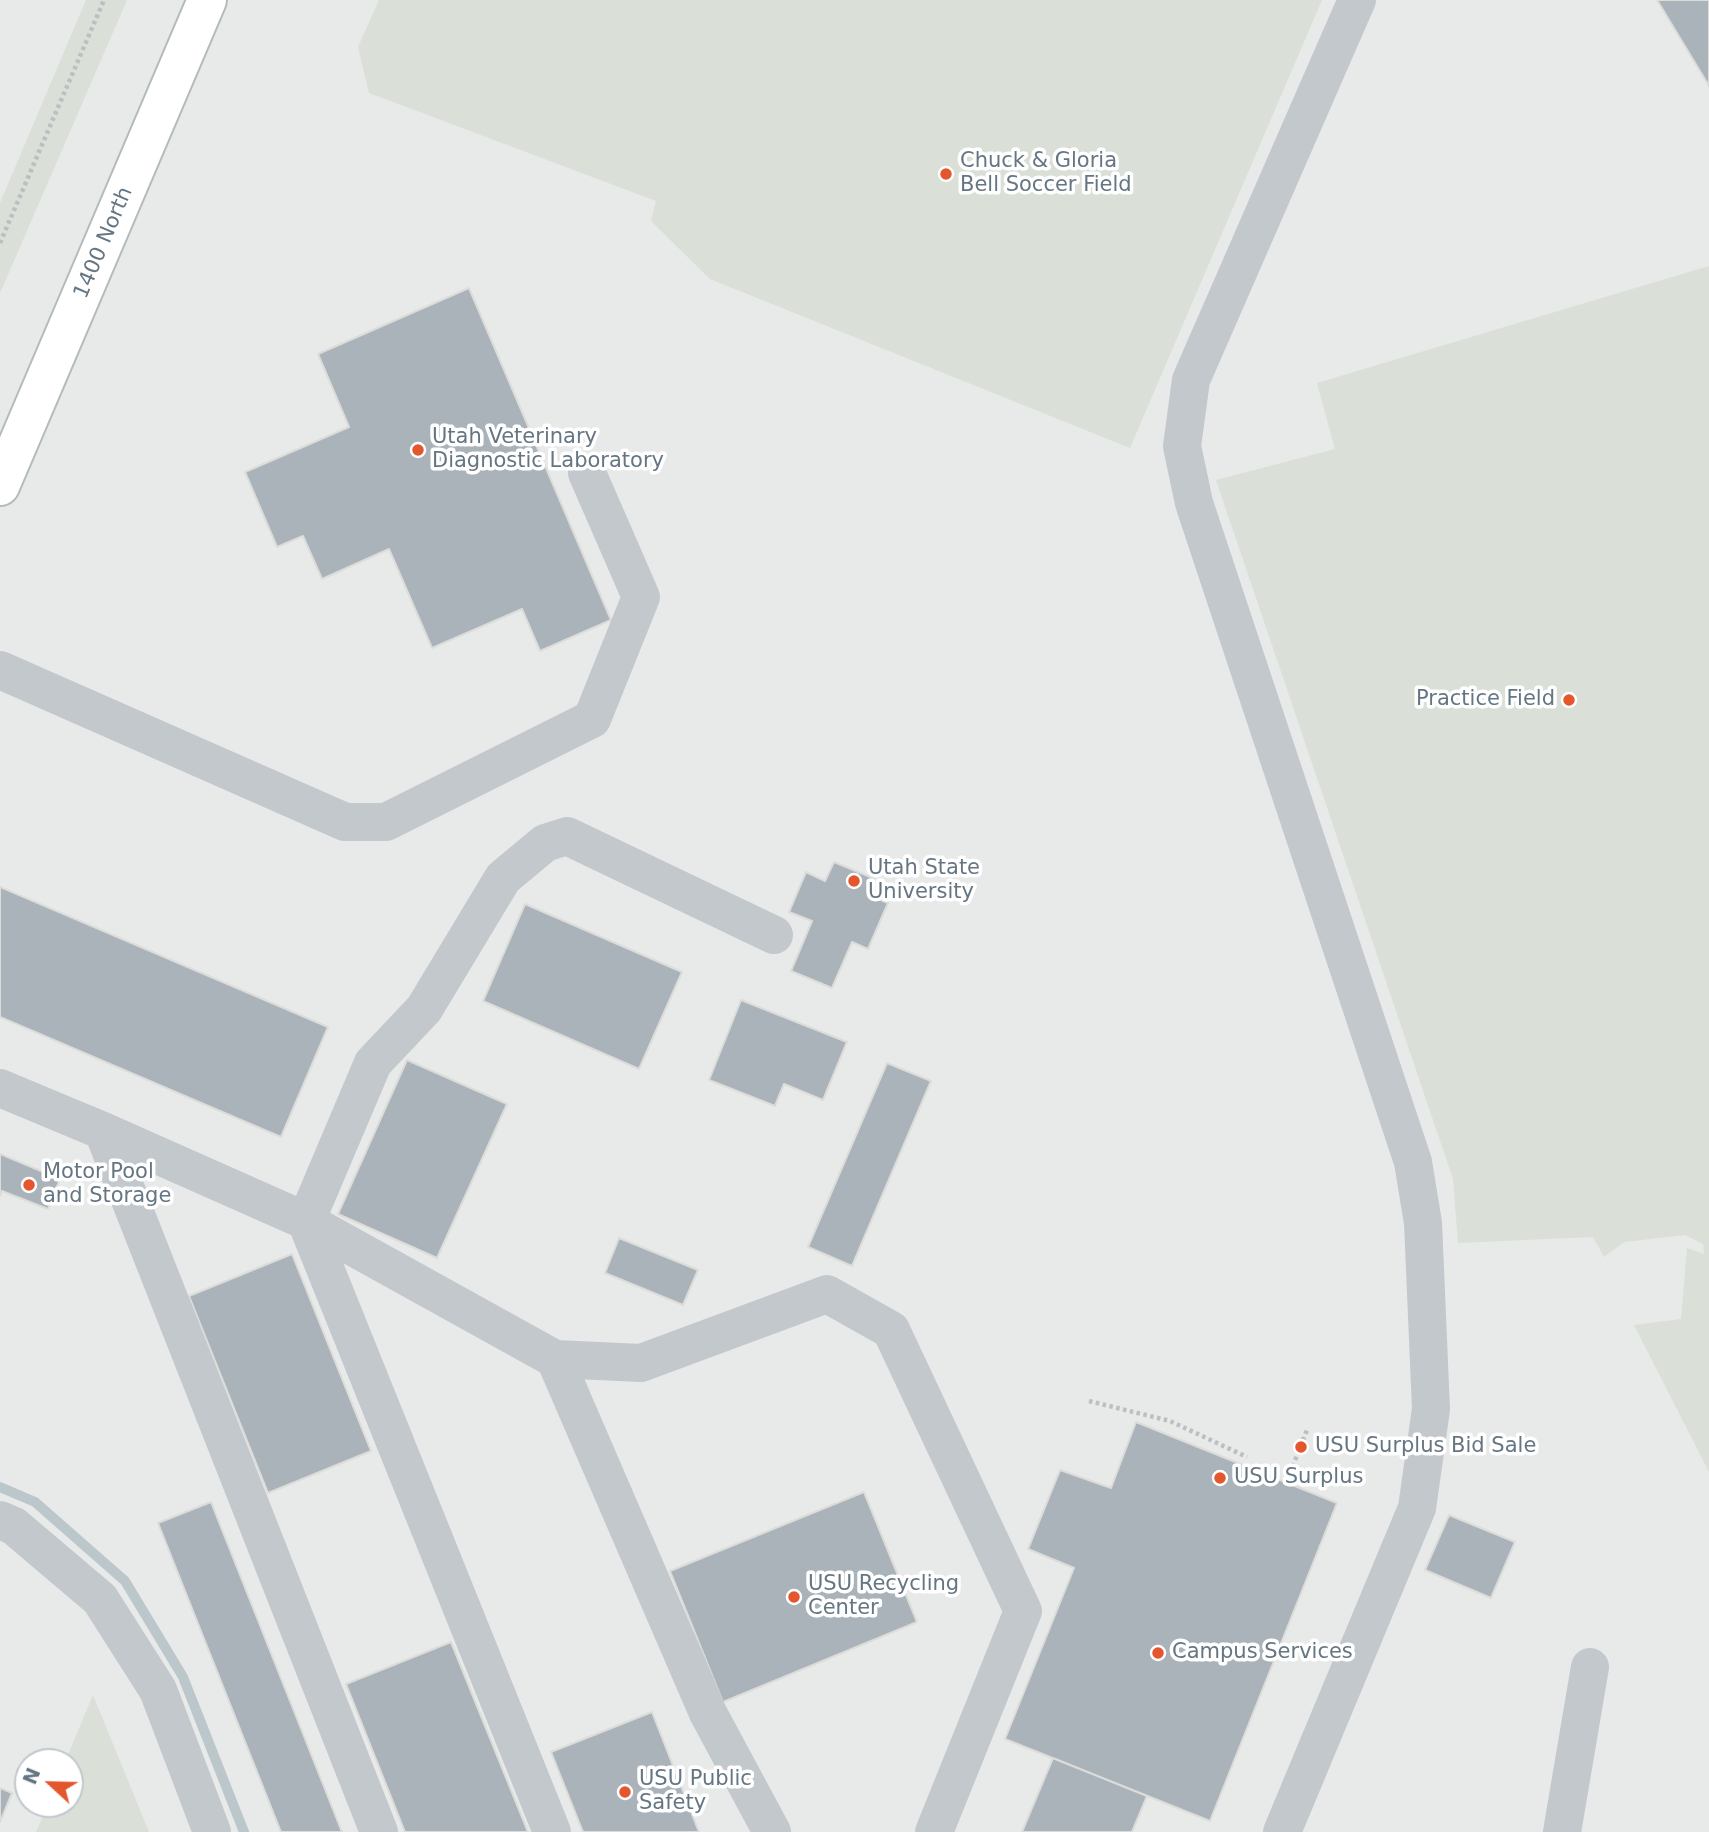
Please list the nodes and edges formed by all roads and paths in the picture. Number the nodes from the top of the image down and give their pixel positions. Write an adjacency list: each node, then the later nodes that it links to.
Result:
1 (104, 0): 4 (path)
2 (208, 0): 6 (main road, 1400 North)
3 (1357, 0): 24 (street)
4 (0, 243)
5 (587, 473): 7 (street)
6 (0, 485)
7 (0, 670)
8 (774, 935): 11 (street)
9 (0, 1088): 10 (street)
10 (103, 1131): 11 (street); 20 (street)
11 (306, 1221): 12 (street); 21 (street)
12 (555, 1359): 22 (street); 23 (street)
13 (1089, 1401): 15 (path)
14 (1307, 1430): 16 (path)
15 (1247, 1457)
16 (1290, 1473)
17 (0, 1520): 19 (street)
18 (1590, 1667): 25 (street)
19 (212, 1832)
20 (379, 1832)
21 (552, 1832)
22 (772, 1832)
23 (934, 1832)
24 (1282, 1832)
25 (1562, 1832)

